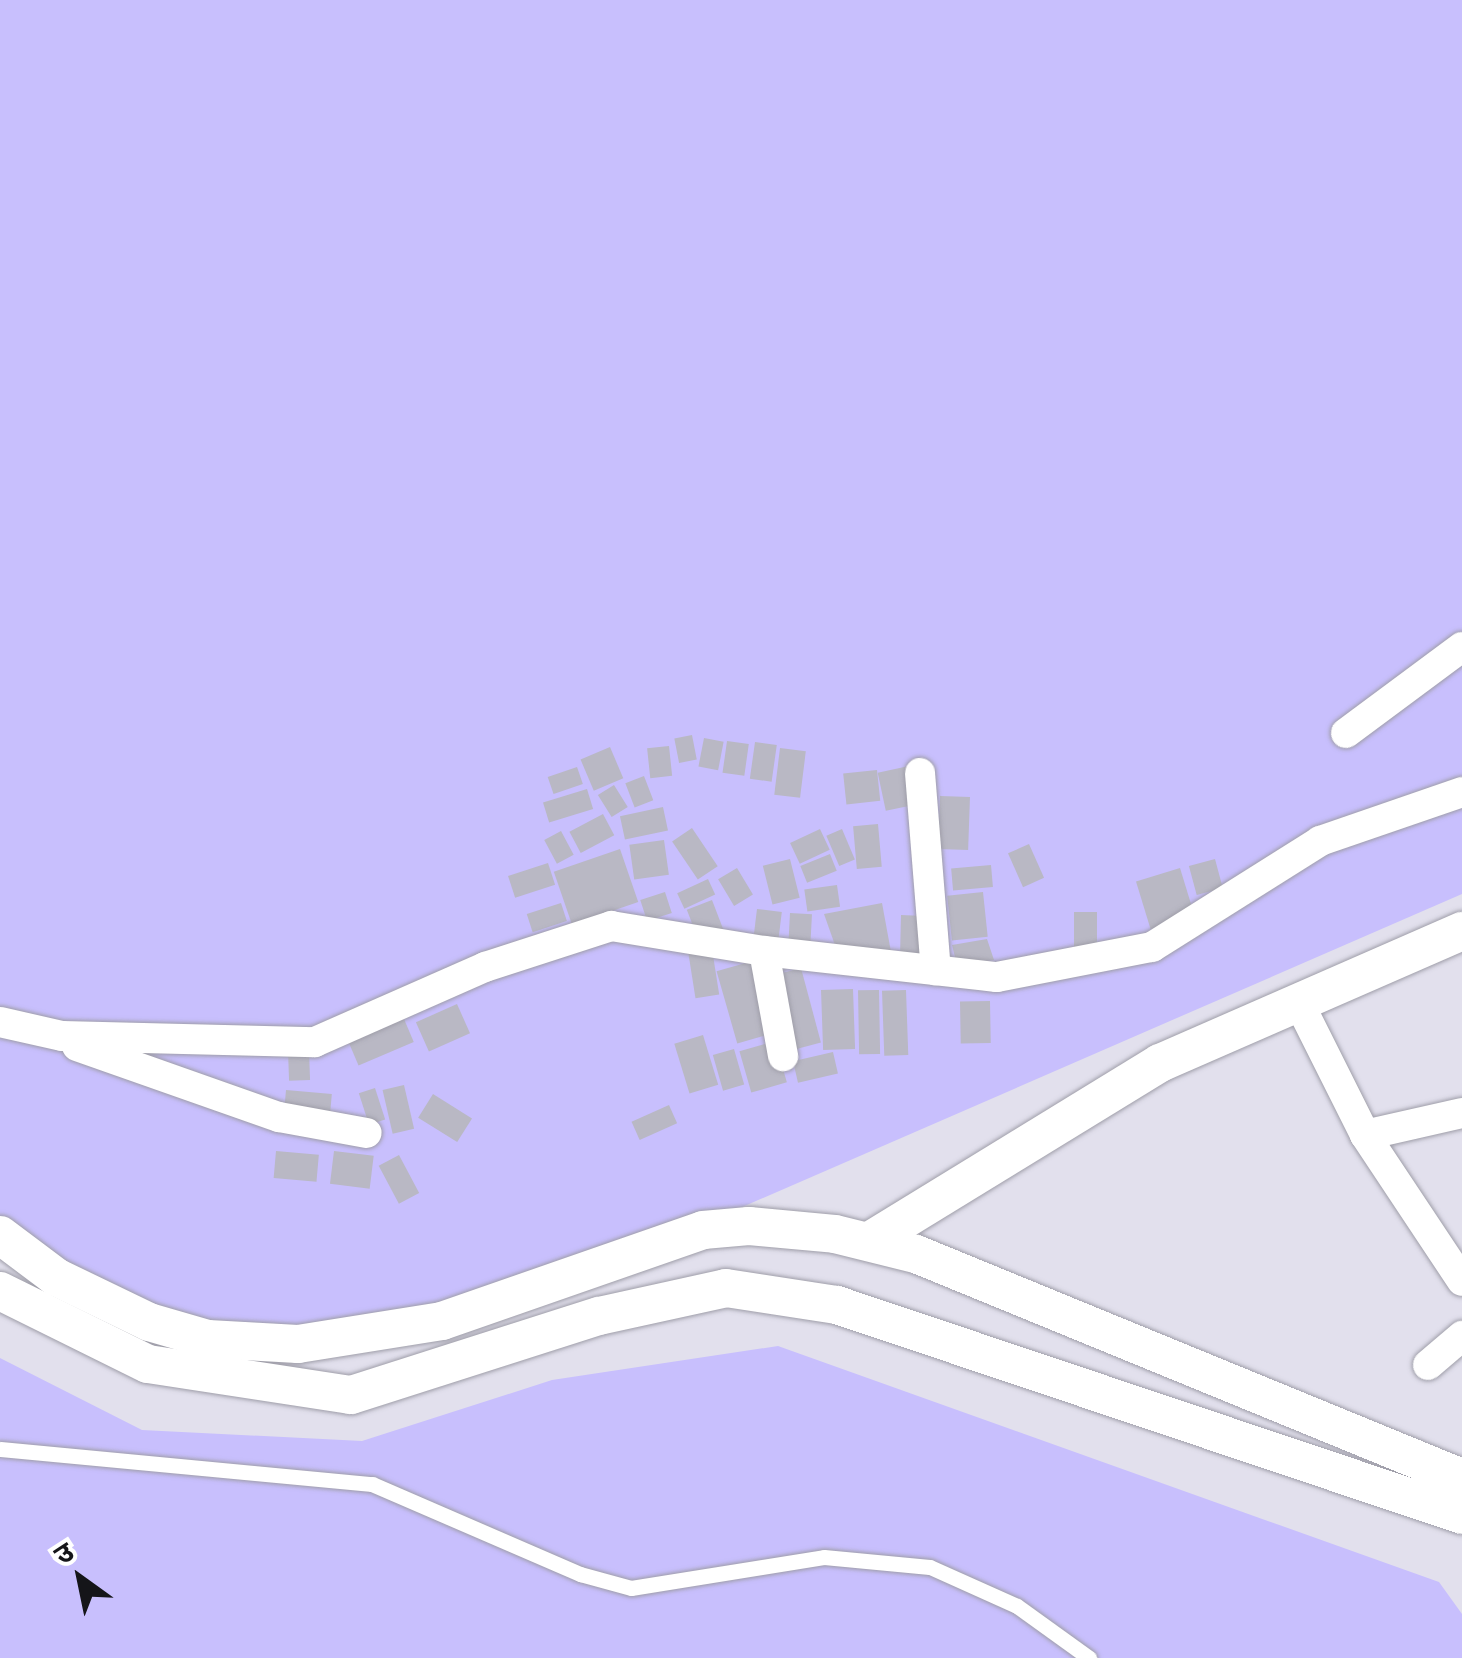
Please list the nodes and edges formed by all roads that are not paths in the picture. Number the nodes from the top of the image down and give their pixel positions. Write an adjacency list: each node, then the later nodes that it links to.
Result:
1 (1462, 647): 2 (street)
2 (1346, 733)
3 (920, 772): 7 (street)
4 (1462, 792): 7 (street)
5 (1462, 931): 8 (street)
6 (764, 951): 7 (street); 9 (street); 10 (street)
7 (936, 970)
8 (1298, 1001): 13 (street); 15 (street)
9 (13, 1025): 12 (street)
10 (783, 1056)
11 (1462, 1113): 13 (street)
12 (367, 1133)
13 (1365, 1136): 16 (street)
14 (0, 1235): 15 (street)
15 (871, 1240): 21 (street)
16 (1462, 1281)
17 (0, 1291): 22 (street)
18 (1462, 1336): 19 (street)
19 (1428, 1365)
20 (0, 1449): 23 (lane)
21 (1458, 1484)
22 (1462, 1515)
23 (1089, 1658)

